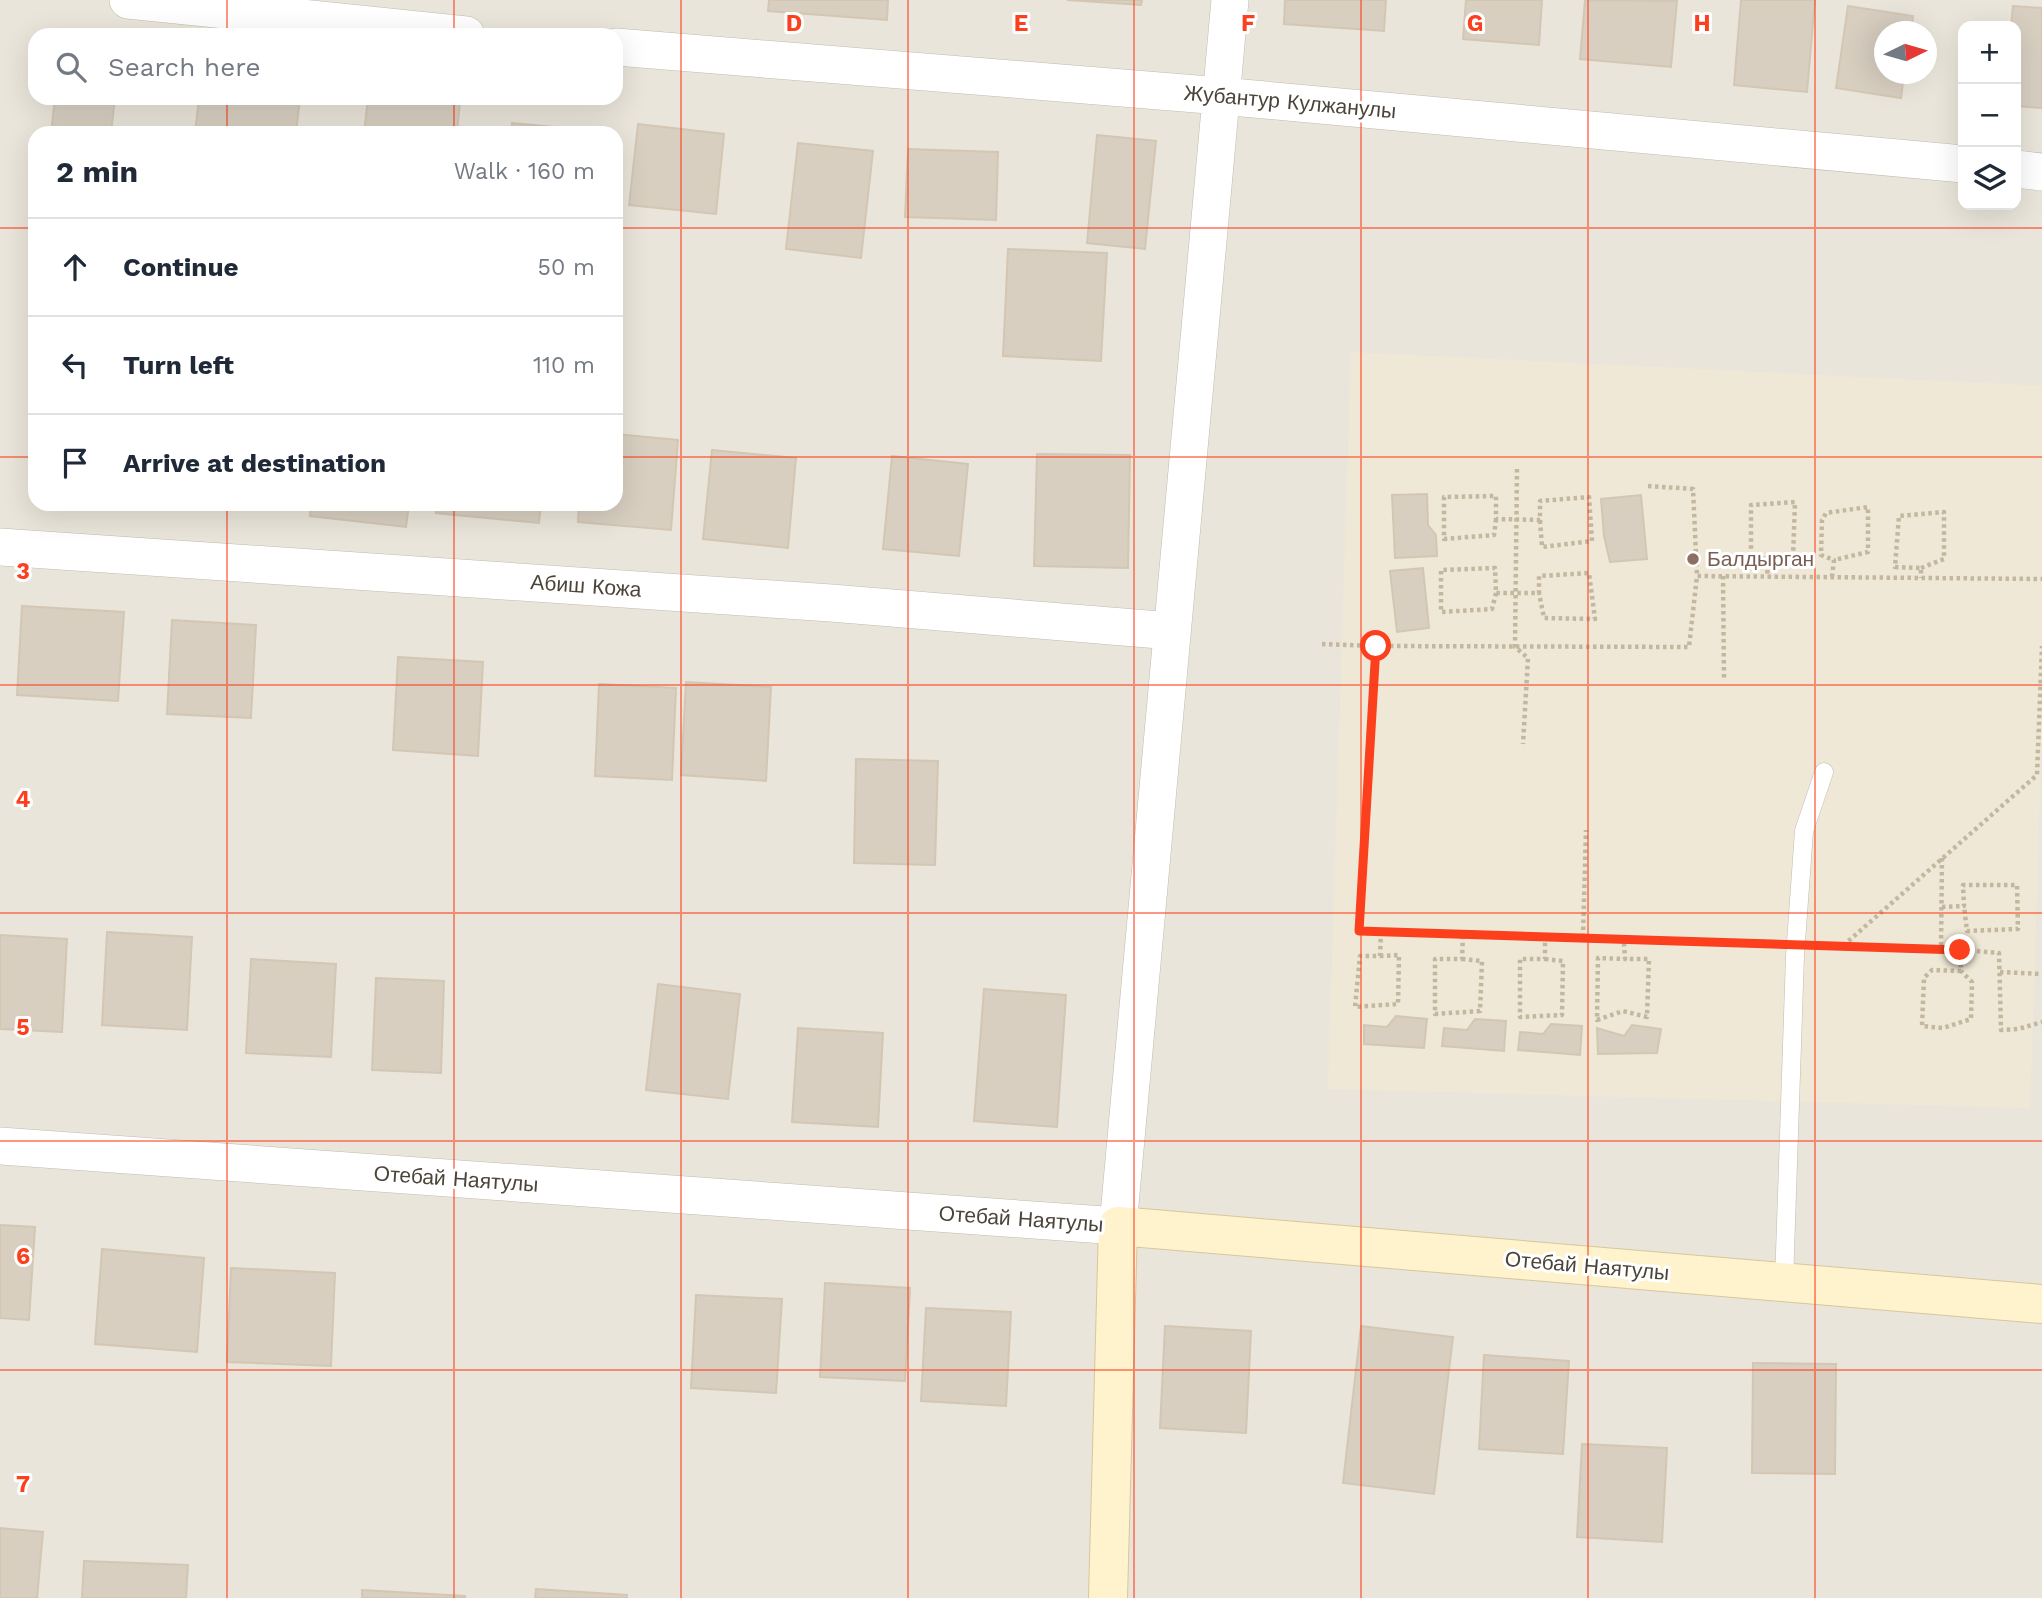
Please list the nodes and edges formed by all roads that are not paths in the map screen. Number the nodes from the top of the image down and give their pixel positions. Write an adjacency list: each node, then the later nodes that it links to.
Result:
1 (128, 0): 3 (street)
2 (1230, 0): 5 (street)
3 (398, 28)
4 (623, 48): 5 (street, Жубантур Кулжанулы)
5 (1221, 96): 6 (street, Жубантур Кулжанулы); 10 (street)
6 (1958, 164)
7 (2021, 170): 8 (street)
8 (2042, 172)
9 (0, 547): 10 (street, Абиш Кожа)
10 (1172, 631): 13 (street)
11 (1824, 772): 14 (lane)
12 (0, 1146): 13 (street, Отебай Наятулы)
13 (1118, 1226): 14 (street, Отебай Наятулы); 16 (street)
14 (1784, 1282): 15 (street, Отебай Наятулы)
15 (2042, 1304)
16 (1108, 1598)

